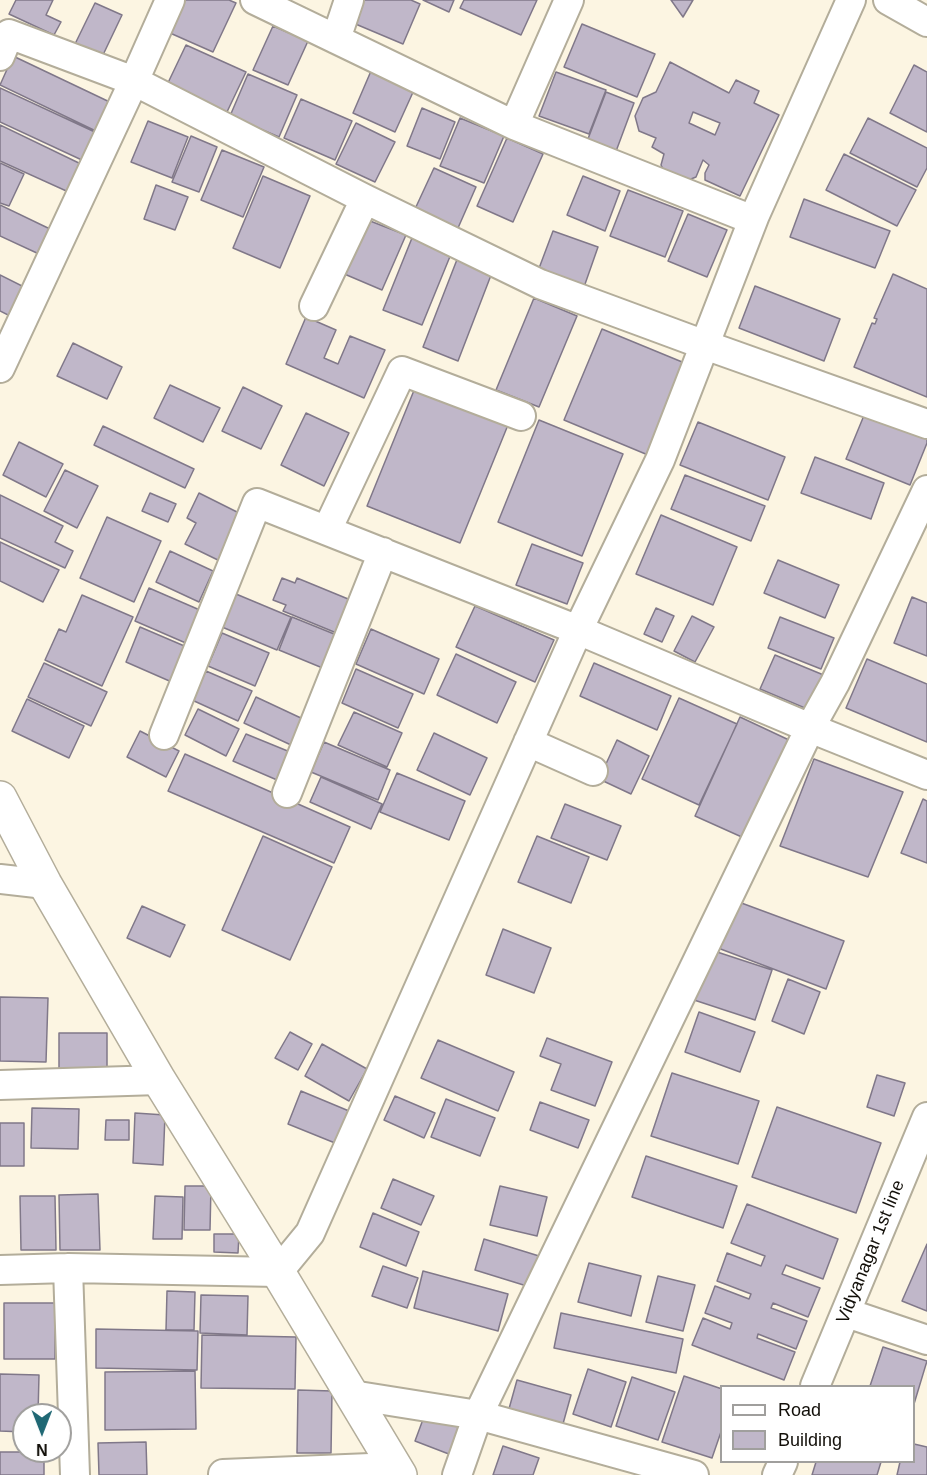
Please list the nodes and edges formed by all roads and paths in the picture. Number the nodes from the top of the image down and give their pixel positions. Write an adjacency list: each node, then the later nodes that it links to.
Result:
1 (170, 0): 10 (street)
2 (255, 0): 8 (street)
3 (349, 0): 8 (street)
4 (569, 0): 11 (street)
5 (851, 0): 13 (street)
6 (888, 0): 7 (street)
7 (927, 22)
8 (336, 39): 11 (street)
9 (3, 40): 10 (street)
10 (134, 81): 12 (street); 16 (street)
11 (514, 125): 13 (street)
12 (365, 199): 14 (street); 15 (street)
13 (753, 220): 15 (street)
14 (314, 306)
15 (705, 345): 18 (street); 22 (street)
16 (0, 368)
17 (521, 416): 20 (street)
18 (927, 424)
19 (927, 490): 23 (street)
20 (327, 530): 21 (street); 24 (street)
21 (383, 552): 22 (street); 28 (street)
22 (578, 630): 23 (street); 25 (street)
23 (810, 728): 27 (street); 42 (street)
24 (165, 735)
25 (528, 742): 26 (street); 37 (street)
26 (593, 771)
27 (927, 775)
28 (287, 793)
29 (0, 798): 31 (street)
30 (0, 879): 31 (street)
31 (45, 884): 32 (street)
32 (159, 1080): 33 (street); 37 (street)
33 (0, 1085)
34 (927, 1117): 38 (street, Vidyanagar 1st line)
35 (69, 1268): 36 (street); 37 (street); 45 (street)
36 (0, 1270)
37 (278, 1272): 41 (street)
38 (847, 1313): 39 (street); 40 (street, Vidyanagar 1st line)
39 (927, 1340)
40 (815, 1385)
41 (352, 1395): 42 (street); 43 (street)
42 (478, 1415): 46 (street); 47 (street)
43 (397, 1471): 44 (street)
44 (223, 1474)
45 (75, 1475)
46 (457, 1475)
47 (694, 1475)

